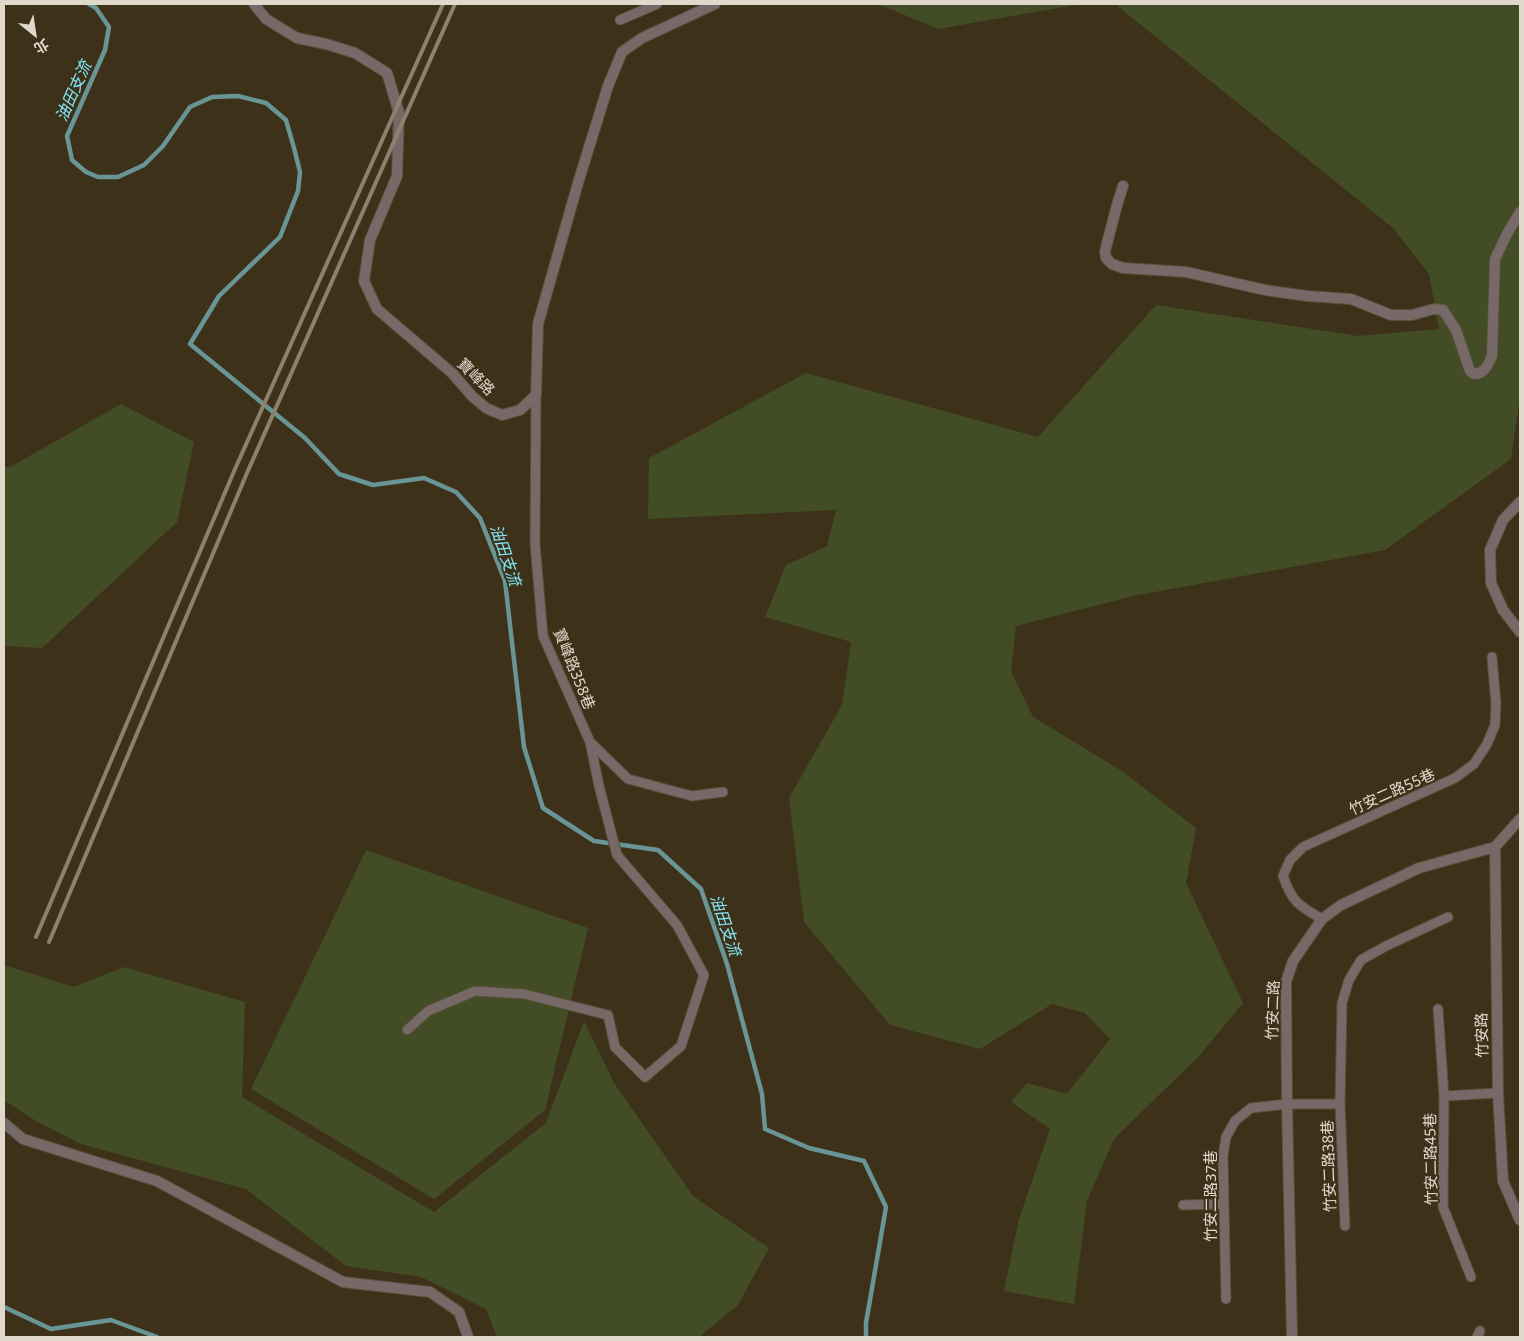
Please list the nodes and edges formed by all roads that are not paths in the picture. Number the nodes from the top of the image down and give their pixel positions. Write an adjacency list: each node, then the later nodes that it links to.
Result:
1 (254, 4): 7 (street, 寶峰路)
2 (656, 4): 4 (lane)
3 (715, 4): 7 (street)
4 (620, 20)
5 (1124, 186): 6 (street)
6 (1520, 212)
7 (536, 395): 11 (lane, 寶峰路358巷)
8 (1520, 502): 9 (street)
9 (1520, 632)
10 (1492, 656): 16 (lane, 竹安二路55巷)
11 (590, 742): 12 (lane, 寶峰路358巷); 18 (lane)
12 (723, 792)
13 (1520, 819): 14 (street)
14 (1495, 847): 16 (street, 竹安二路); 19 (street, 竹安路)
15 (1448, 917): 22 (lane, 竹安二路38巷)
16 (1322, 919): 21 (street, 竹安二路)
17 (1438, 1009): 20 (lane, 竹安二路45巷)
18 (407, 1030)
19 (1498, 1094): 20 (lane, 竹安二路45巷); 26 (street, 竹安路)
20 (1444, 1096): 28 (lane, 竹安二路45巷)
21 (1287, 1104): 22 (lane, 竹安二路38巷); 24 (lane, 竹安二路37巷); 31 (street, 竹安二路)
22 (1340, 1104): 27 (lane, 竹安二路38巷)
23 (4, 1123): 30 (street)
24 (1224, 1204): 25 (lane); 29 (lane, 竹安二路37巷)
25 (1183, 1205)
26 (1520, 1220)
27 (1345, 1226)
28 (1471, 1277)
29 (1226, 1299)
30 (468, 1337)
31 (1292, 1337)

